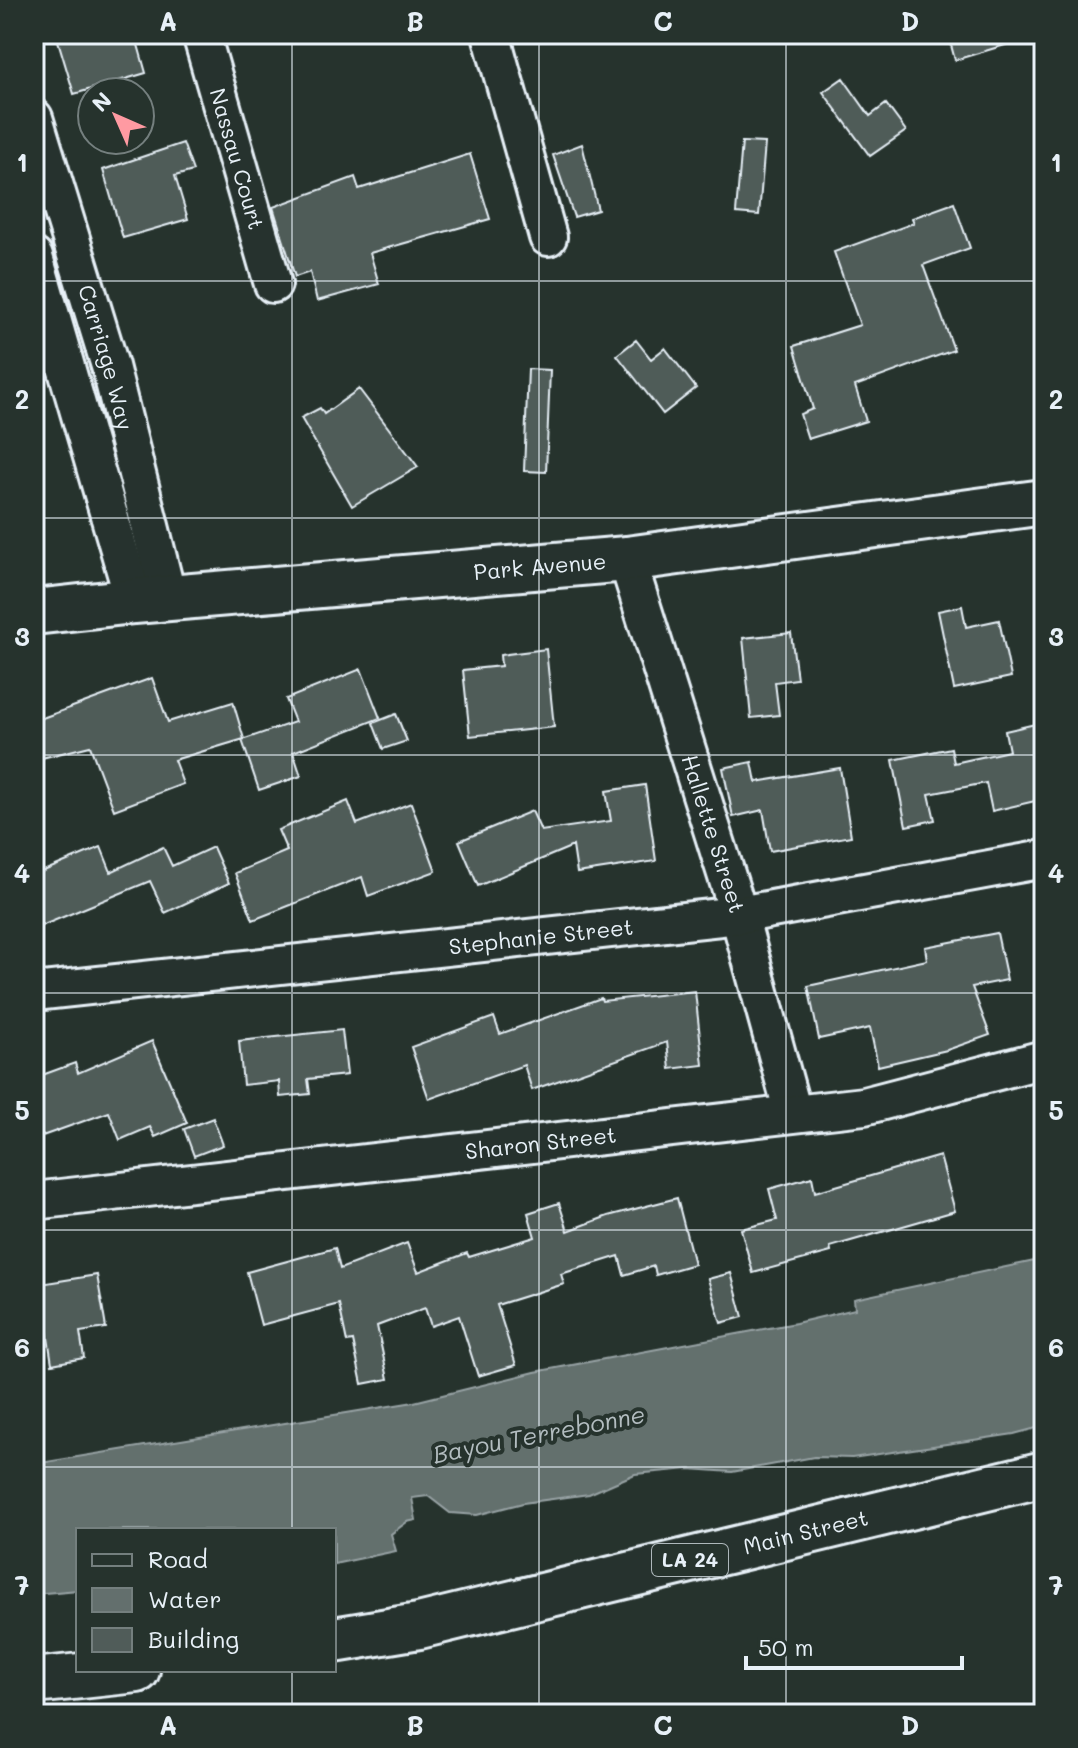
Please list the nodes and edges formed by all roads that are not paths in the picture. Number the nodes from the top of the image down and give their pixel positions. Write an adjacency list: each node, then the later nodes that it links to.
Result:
1 (201, 34): 6 (street, Nassau Court)
2 (491, 34): 4 (street)
3 (34, 118): 9 (street, Carriage Way)
4 (548, 237)
5 (34, 257): 9 (street, Carriage Way)
6 (273, 284)
7 (1044, 502): 8 (main road, Park Avenue)
8 (627, 559): 9 (main road, Park Avenue); 12 (street, Hallette Street)
9 (151, 600): 10 (main road, Park Avenue)
10 (34, 612)
11 (1044, 859): 12 (street, Stephanie Street)
12 (739, 915): 13 (street, Stephanie Street); 15 (street, Hallette Street)
13 (34, 992)
14 (1044, 1059): 15 (street, Sharon Street)
15 (793, 1113): 16 (street, Sharon Street)
16 (34, 1201)
17 (1044, 1474): 18 (main road, Main Street / LA 24)
18 (336, 1640)
19 (118, 1672): 20 (main road)
20 (34, 1681)

